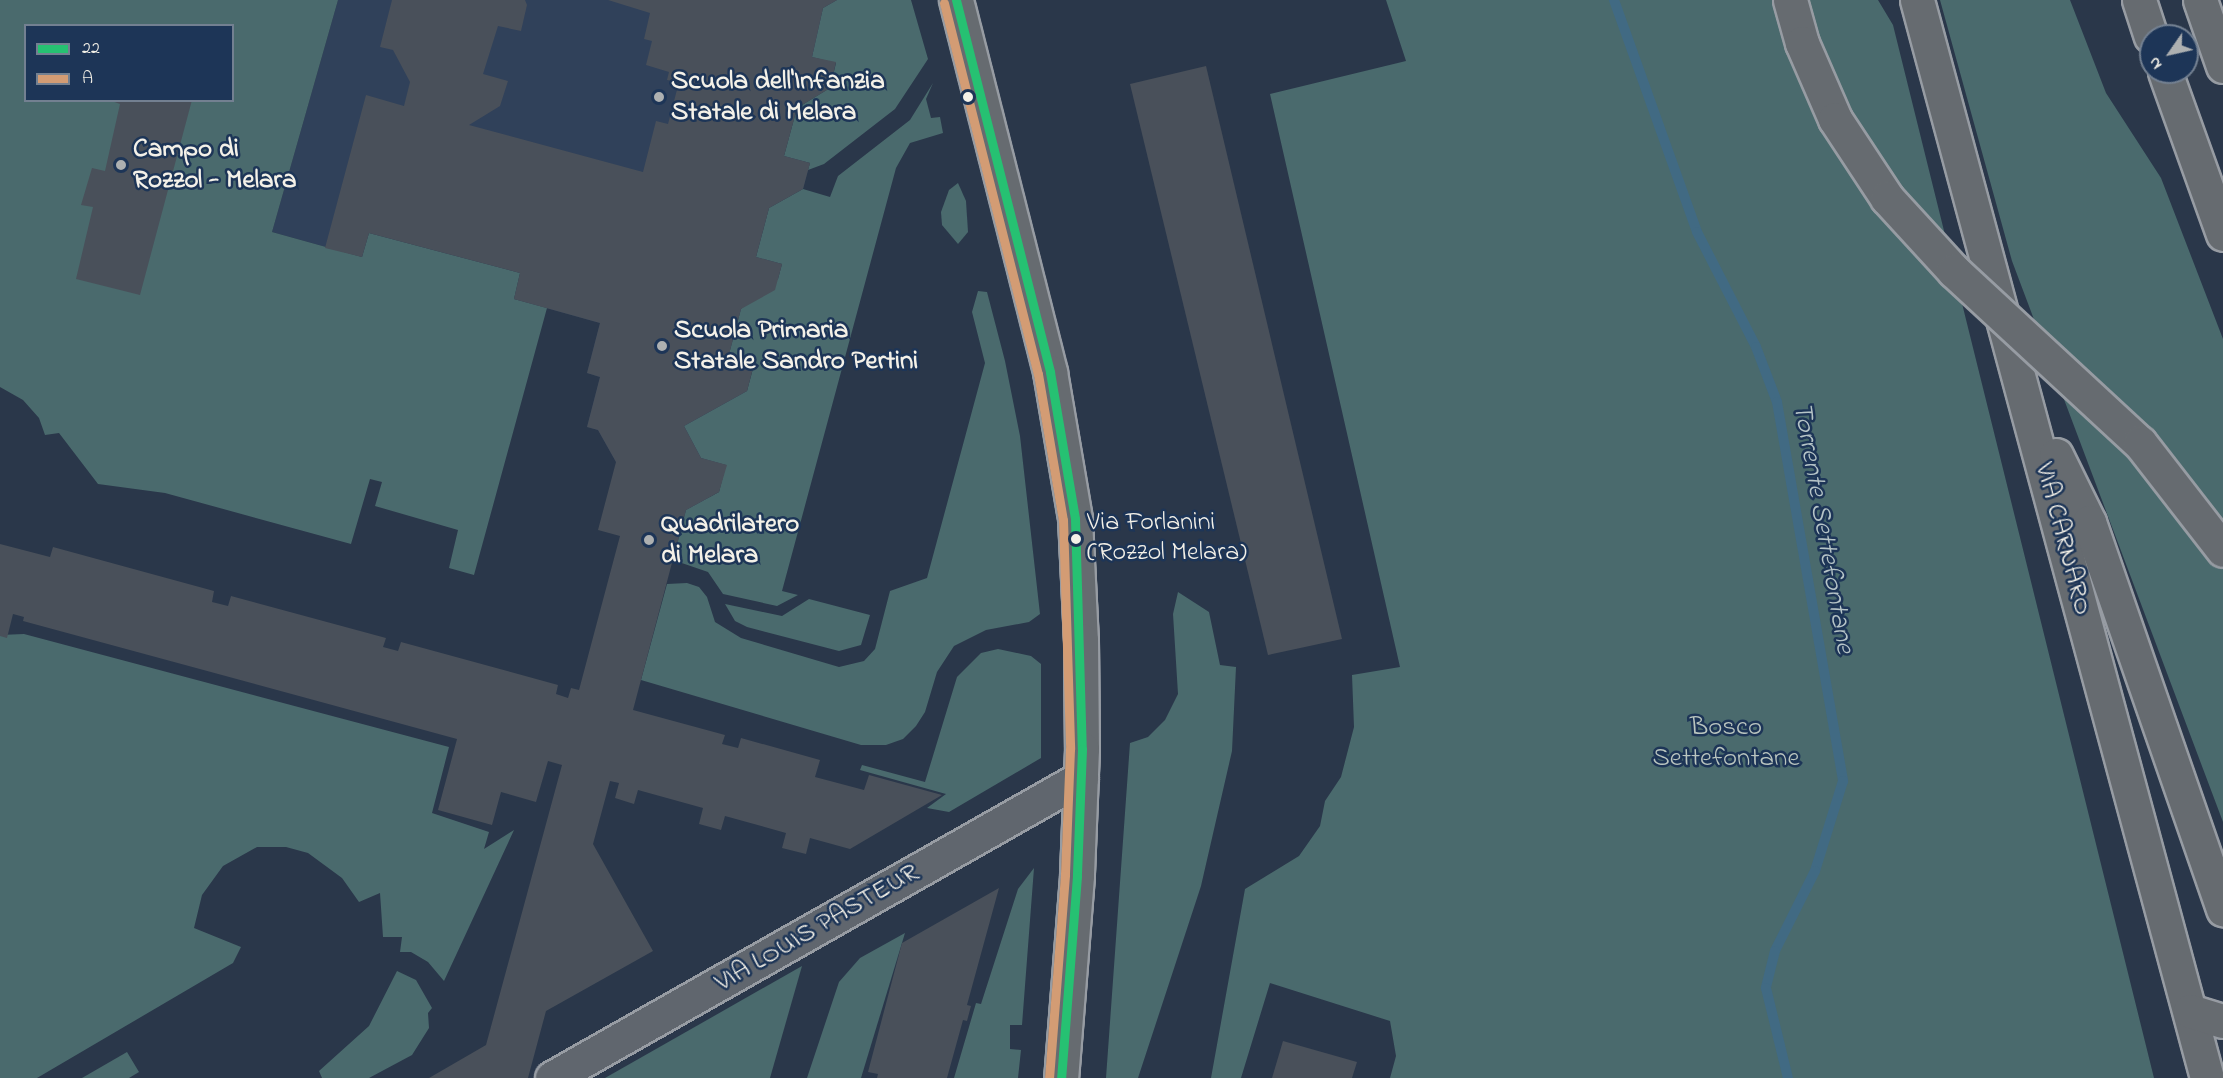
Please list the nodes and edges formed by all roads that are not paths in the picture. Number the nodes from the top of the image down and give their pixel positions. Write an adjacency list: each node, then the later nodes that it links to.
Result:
1 (956, 0): 12 (main road)
2 (1790, 0): 11 (main road, bridge)
3 (1917, 0): 10 (main road, VIA CARNARO)
4 (2139, 0): 6 (main road)
5 (2200, 0): 7 (main road)
6 (2147, 24)
7 (2223, 66)
8 (2168, 84): 9 (main road)
9 (2223, 234)
10 (2022, 384): 13 (main road); 14 (main road, VIA CARNARO)
11 (2223, 550)
12 (1081, 778): 16 (street, VIA LOUIS PASTEUR); 17 (main road)
13 (2223, 909)
14 (2190, 1011): 15 (main road); 18 (main road, VIA CARNARO)
15 (2223, 1021)
16 (552, 1078)
17 (1061, 1078)
18 (2207, 1078)

